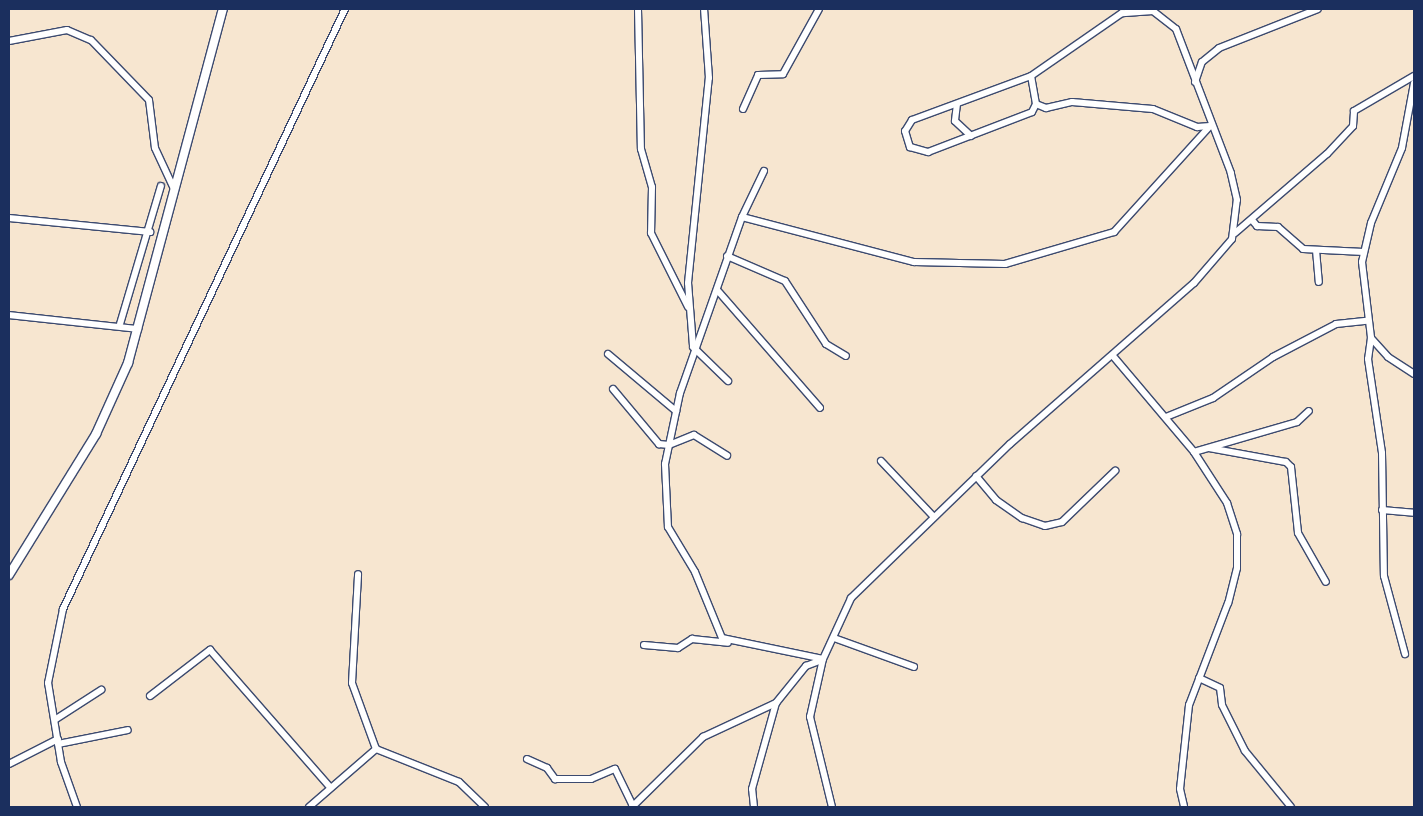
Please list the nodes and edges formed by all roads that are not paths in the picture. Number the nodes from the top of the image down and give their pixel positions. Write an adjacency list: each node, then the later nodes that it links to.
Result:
1 (223, 9): 19 (street)
2 (346, 9): 70 (street)
3 (638, 9): 30 (street)
4 (704, 9): 30 (street)
5 (820, 9): 14 (street)
6 (1318, 9): 10 (street)
7 (9, 41): 19 (street)
8 (1031, 76): 10 (street); 12 (street); 13 (street)
9 (1414, 76): 22 (street)
10 (1195, 82): 15 (street)
11 (1414, 83): 26 (street)
12 (958, 104): 16 (street); 16 (street)
13 (1036, 104): 15 (street); 16 (street)
14 (743, 109)
15 (1210, 126): 20 (street); 24 (street)
16 (971, 136)
17 (764, 172): 20 (street)
18 (161, 186): 23 (street)
19 (174, 189): 34 (street)
20 (742, 217): 27 (street)
21 (9, 218): 23 (street)
22 (1252, 220): 24 (street); 25 (street)
23 (150, 232): 33 (street)
24 (1232, 238): 39 (street)
25 (1316, 250): 26 (street); 28 (street)
26 (1364, 252): 32 (street)
27 (727, 256): 29 (street); 38 (street)
28 (1319, 282)
29 (718, 292): 36 (street); 43 (street)
30 (689, 310): 36 (street)
31 (9, 315): 33 (street)
32 (1367, 321): 35 (street); 46 (street)
33 (120, 324): 34 (street)
34 (138, 328): 58 (street)
35 (1371, 338): 40 (street); 54 (street)
36 (693, 347): 41 (street); 44 (street)
37 (608, 354): 44 (street)
38 (846, 356)
39 (1113, 356): 46 (street); 53 (street)
40 (1414, 374)
41 (728, 381)
42 (613, 389): 47 (street)
43 (820, 408)
44 (676, 411): 47 (street)
45 (1310, 411): 48 (street)
46 (1166, 417): 49 (street)
47 (669, 445): 50 (street); 61 (street)
48 (1209, 448): 49 (street); 59 (street)
49 (1194, 452): 66 (street)
50 (727, 456)
51 (881, 462): 56 (street)
52 (1114, 471): 53 (street)
53 (976, 476): 56 (street)
54 (1382, 510): 55 (street); 63 (street)
55 (1414, 513)
56 (933, 516): 60 (street)
57 (358, 574): 73 (street)
58 (9, 575)
59 (1326, 582)
60 (834, 638): 64 (street); 65 (street)
61 (728, 643): 62 (street); 64 (street)
62 (644, 645)
63 (1405, 654)
64 (823, 659): 69 (street); 77 (street)
65 (914, 667)
66 (1199, 678): 85 (street); 86 (street)
67 (101, 690): 70 (street)
68 (150, 696): 76 (street)
69 (776, 703): 81 (street); 82 (street)
70 (56, 719): 72 (street)
71 (128, 730): 72 (street)
72 (58, 741): 75 (street); 78 (street)
73 (376, 749): 76 (street); 80 (street)
74 (527, 758): 81 (street)
75 (9, 764)
76 (330, 787): 79 (street)
77 (828, 790): 83 (street); 84 (street)
78 (77, 807)
79 (309, 807)
80 (485, 807)
81 (632, 807)
82 (754, 807)
83 (832, 807)
84 (837, 807)
85 (1184, 807)
86 (1291, 807)

